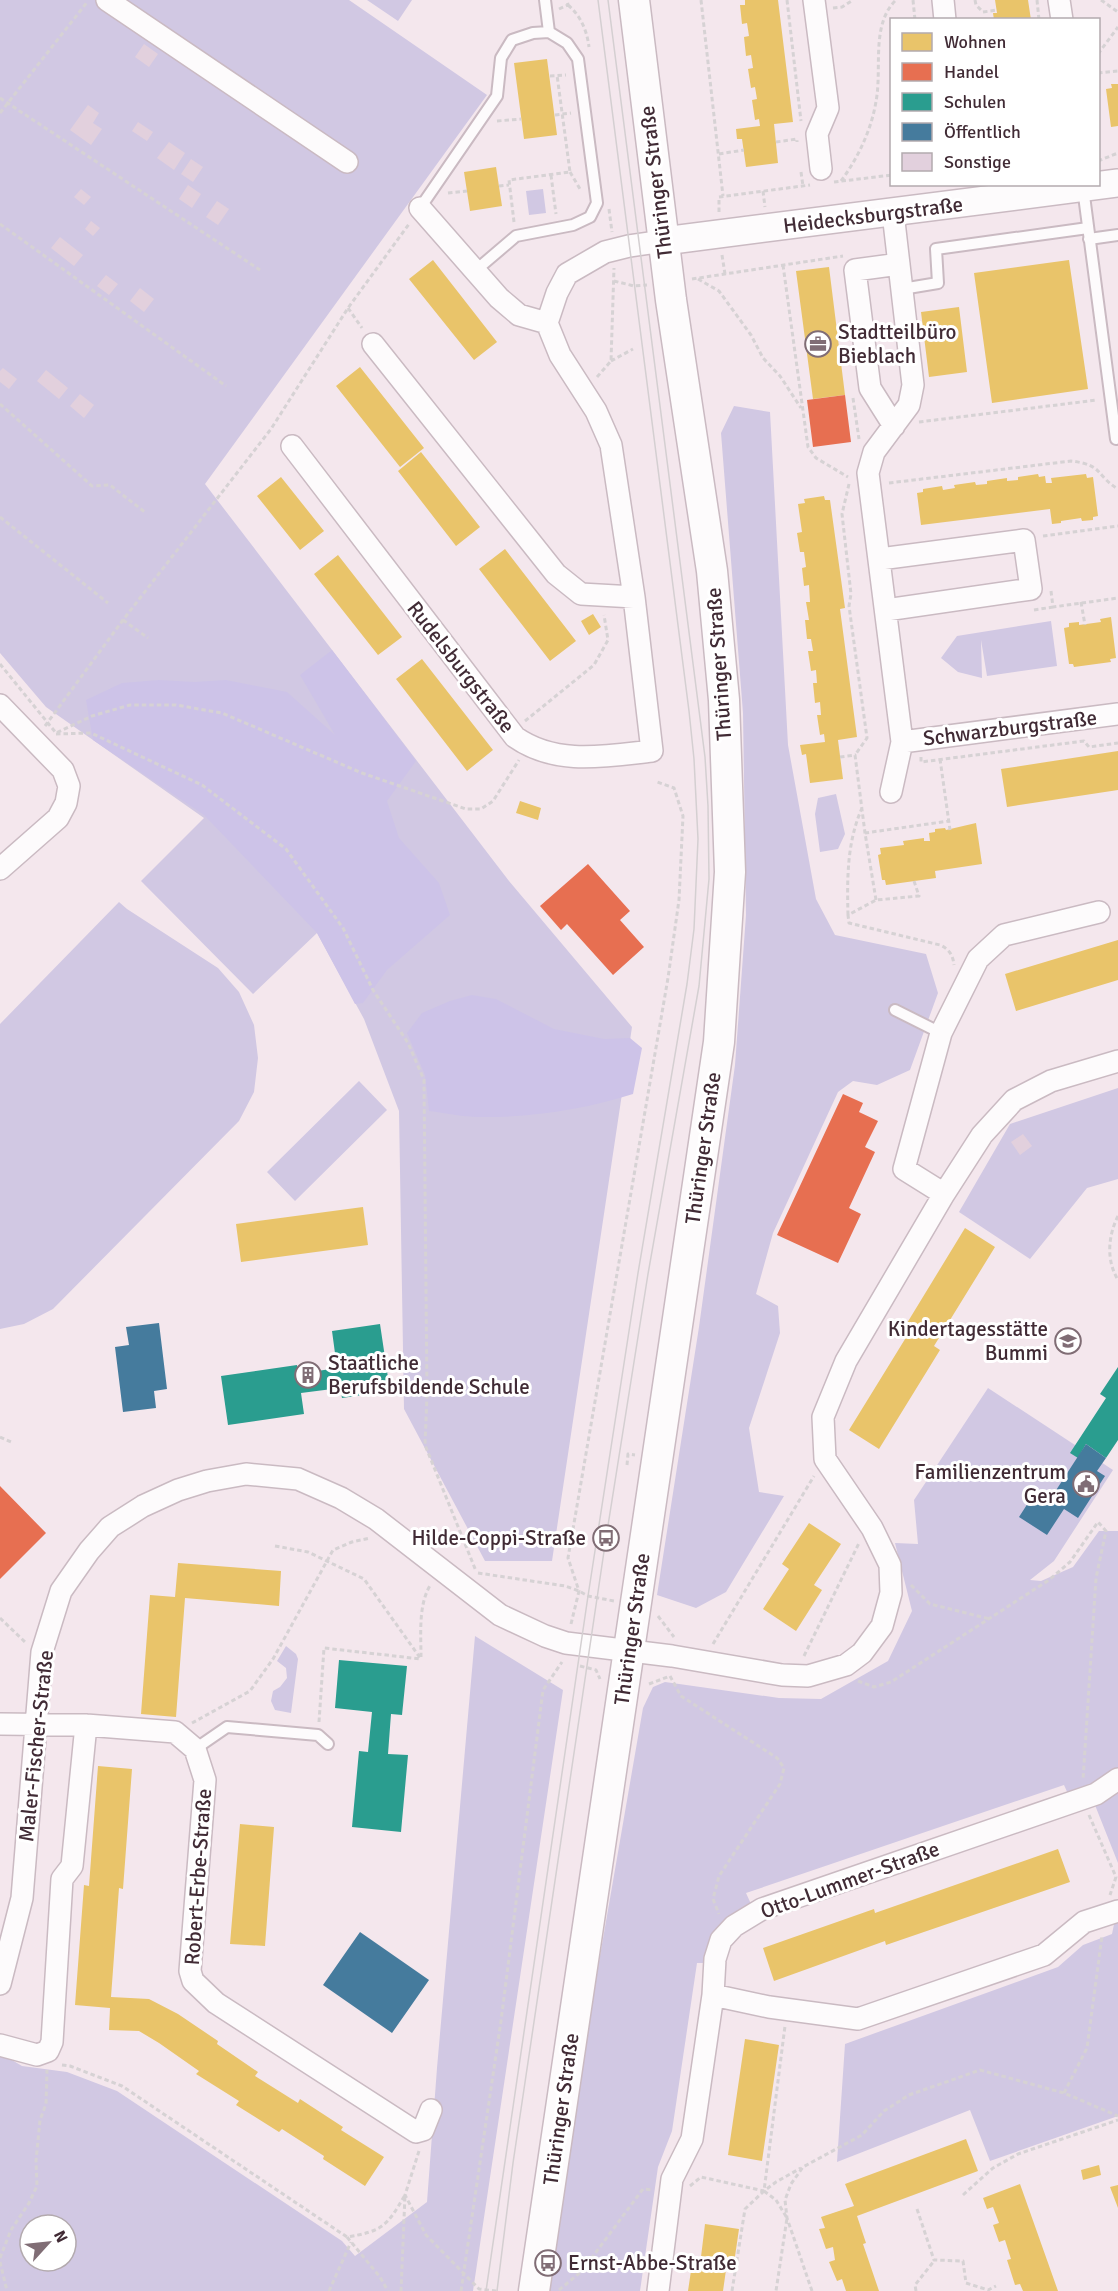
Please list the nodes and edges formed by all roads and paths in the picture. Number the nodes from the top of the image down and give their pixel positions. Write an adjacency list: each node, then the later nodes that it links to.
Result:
1 (88, 0): 28 (path)
2 (107, 0): 41 (street)
3 (545, 0): 22 (lane)
4 (634, 0): 62 (main road, Thüringer Straße)
5 (701, 0): 39 (path)
6 (787, 0): 32 (path)
7 (814, 0): 45 (street)
8 (896, 0): 46 (path)
9 (913, 0): 17 (path)
10 (943, 0): 18 (street)
11 (975, 0): 15 (path)
12 (1037, 0): 19 (path)
13 (1059, 0): 20 (street)
14 (1101, 0): 16 (path)
15 (997, 10)
16 (1118, 12)
17 (915, 18)
18 (945, 18)
19 (1039, 18)
20 (1062, 18)
21 (1118, 27): 23 (path)
22 (549, 32): 31 (lane); 57 (lane)
23 (1100, 51)
24 (1118, 71): 25 (path)
25 (1100, 73)
26 (557, 75): 43 (path)
27 (0, 98): 28 (path)
28 (8, 103): 29 (path); 66 (path)
29 (0, 112)
30 (521, 118): 31 (path)
31 (478, 123): 54 (lane)
32 (801, 127)
33 (803, 138): 34 (path)
34 (797, 139): 35 (path); 37 (path)
35 (776, 142)
36 (744, 150): 39 (path)
37 (798, 151)
38 (1118, 153): 40 (path)
39 (719, 154): 53 (path)
40 (1100, 160)
41 (347, 162)
42 (800, 162): 51 (path)
43 (551, 175): 48 (path); 57 (path)
44 (890, 175): 46 (path)
45 (822, 178): 46 (path); 51 (path)
46 (841, 181)
47 (1118, 183): 49 (street, Heidecksburgstraße)
48 (509, 185): 50 (path); 61 (path)
49 (1100, 185)
50 (499, 186)
51 (802, 186): 53 (path)
52 (1083, 186): 55 (street, Heidecksburgstraße); 59 (lane)
53 (723, 196): 58 (path)
54 (420, 208): 67 (street); 71 (path)
55 (893, 213): 58 (street, Heidecksburgstraße); 64 (street, Schwarzburgstraße)
56 (0, 224): 76 (path)
57 (557, 228): 61 (lane)
58 (720, 234): 62 (street, Heidecksburgstraße); 68 (path)
59 (1088, 234): 60 (lane); 70 (lane); 79 (lane)
60 (1118, 235)
61 (516, 236): 67 (lane)
62 (664, 241): 69 (main road, Thüringer Straße); 72 (street)
63 (845, 256): 65 (path)
64 (899, 264): 70 (street, Schwarzburgstraße); 82 (street)
65 (783, 265): 68 (path); 81 (path)
66 (260, 270)
67 (475, 271): 72 (street)
68 (724, 274): 69 (path)
69 (683, 280): 75 (path); 81 (path); 150 (main road, Thüringer Straße)
70 (902, 289): 82 (street, Schwarzburgstraße)
71 (348, 308): 73 (path); 105 (path)
72 (547, 323): 77 (street, Rudelsburgstraße)
73 (373, 344): 97 (street)
74 (633, 349): 75 (path)
75 (611, 361): 77 (path)
76 (226, 386)
77 (585, 393): 98 (street, Rudelsburgstraße)
78 (853, 396): 84 (path)
79 (1110, 398): 82 (path); 83 (lane)
80 (0, 404): 90 (path)
81 (803, 410): 87 (path)
82 (902, 425): 95 (street, Schwarzburgstraße)
83 (1118, 438)
84 (859, 442)
85 (292, 446): 116 (street, Rudelsburgstraße)
86 (852, 469): 87 (path)
87 (850, 478): 117 (path)
88 (880, 484): 89 (path)
89 (1118, 489)
90 (146, 513)
91 (0, 517): 101 (path)
92 (1118, 526): 93 (path)
93 (1033, 538): 94 (path); 95 (street); 103 (street)
94 (1045, 546)
95 (880, 559): 103 (street, Schwarzburgstraße)
96 (1050, 587): 102 (path)
97 (601, 595): 98 (street); 110 (path)
98 (634, 597): 116 (street, Rudelsburgstraße)
99 (1118, 598): 100 (path)
100 (1082, 602): 102 (path); 106 (path)
101 (108, 603)
102 (1053, 607): 104 (path)
103 (886, 610): 114 (street, Schwarzburgstraße)
104 (1030, 610)
105 (123, 621): 107 (path); 112 (path)
106 (1085, 624)
107 (148, 638)
108 (0, 664): 112 (path)
109 (0, 705): 113 (street)
110 (539, 710)
111 (1118, 714): 114 (street, Schwarzburgstraße)
112 (48, 723): 113 (path); 113 (path)
113 (43, 740): 116 (path); 126 (street); 149 (path)
114 (911, 741): 119 (path); 121 (street, Schwarzburgstraße)
115 (1118, 743): 119 (path)
116 (528, 746)
117 (855, 755): 118 (path); 122 (path)
118 (840, 757)
119 (940, 759): 123 (path)
120 (657, 782): 149 (path)
121 (891, 792)
122 (862, 808): 125 (path); 130 (path)
123 (949, 820): 124 (path); 125 (path)
124 (950, 830)
125 (865, 833): 128 (path)
126 (0, 869)
127 (914, 881): 128 (path)
128 (876, 900): 130 (path)
129 (1099, 912): 133 (street)
130 (848, 915): 131 (path)
131 (954, 970)
132 (895, 1010): 133 (lane)
133 (941, 1033): 135 (street)
134 (1118, 1061): 135 (street)
135 (944, 1194): 141 (street)
136 (1118, 1216): 137 (path)
137 (1118, 1280)
138 (0, 1437): 139 (path)
139 (11, 1443)
140 (636, 1447): 142 (path)
141 (825, 1459): 147 (street); 156 (path)
142 (627, 1465)
143 (864, 1534): 161 (path)
144 (379, 1536): 146 (path)
145 (275, 1546): 146 (path)
146 (327, 1562): 160 (path); 169 (path)
147 (890, 1565): 152 (path); 163 (street)
148 (431, 1584): 160 (path)
149 (579, 1591): 150 (path); 159 (path)
150 (634, 1604): 154 (path); 158 (main road, Thüringer Straße)
151 (0, 1618): 153 (path)
152 (990, 1619): 163 (path); 174 (path)
153 (21, 1639)
154 (684, 1639)
155 (703, 1642): 156 (path)
156 (713, 1644): 157 (path)
157 (724, 1646)
158 (628, 1652): 159 (street, Maler-Fischer-Straße); 163 (street); 207 (main road, Thüringer Straße)
159 (563, 1656): 167 (street, Maler-Fischer-Straße); 199 (path)
160 (421, 1659): 170 (path)
161 (801, 1661)
162 (577, 1665): 164 (path)
163 (846, 1665)
164 (603, 1684)
165 (646, 1688): 176 (path)
166 (0, 1724): 167 (street)
167 (36, 1724): 168 (street); 177 (street, Maler-Fischer-Straße)
168 (86, 1725): 169 (street); 181 (street)
169 (175, 1732): 172 (street)
170 (318, 1736): 171 (lane); 172 (lane)
171 (328, 1744)
172 (195, 1749): 186 (street, Robert-Erbe-Straße)
173 (1118, 1779): 174 (street, Otto-Lummer-Straße)
174 (1082, 1799): 175 (path); 176 (street, Otto-Lummer-Straße)
175 (1111, 1914): 179 (street); 182 (path)
176 (730, 1930): 178 (street, Otto-Lummer-Straße)
177 (0, 1984)
178 (713, 1995): 179 (street); 189 (street, Otto-Lummer-Straße)
179 (787, 2010): 188 (path)
180 (0, 2045): 181 (street)
181 (48, 2057): 194 (path); 196 (path)
182 (1064, 2093): 184 (path); 187 (path)
183 (431, 2110): 186 (street)
184 (1118, 2116)
185 (1118, 2120): 190 (path)
186 (416, 2132): 191 (path)
187 (803, 2167): 188 (path); 193 (path)
188 (764, 2191): 189 (path); 193 (path); 210 (path)
189 (671, 2193): 208 (path); 209 (street, Otto-Lummer-Straße)
190 (963, 2194)
191 (405, 2195): 194 (path); 199 (path); 204 (path)
192 (916, 2209): 197 (path)
193 (787, 2218): 211 (path); 212 (path)
194 (346, 2237): 195 (path)
195 (351, 2242): 202 (path); 203 (path)
196 (0, 2260): 198 (path)
197 (934, 2260): 200 (path); 213 (path)
198 (1, 2272): 201 (path)
199 (464, 2274): 205 (path); 206 (path)
200 (996, 2286)
201 (7, 2291)
202 (329, 2291)
203 (388, 2291)
204 (400, 2291)
205 (461, 2291)
206 (495, 2291)
207 (534, 2291)
208 (558, 2291)
209 (658, 2291)
210 (732, 2291)
211 (776, 2291)
212 (812, 2291)
213 (916, 2291)

